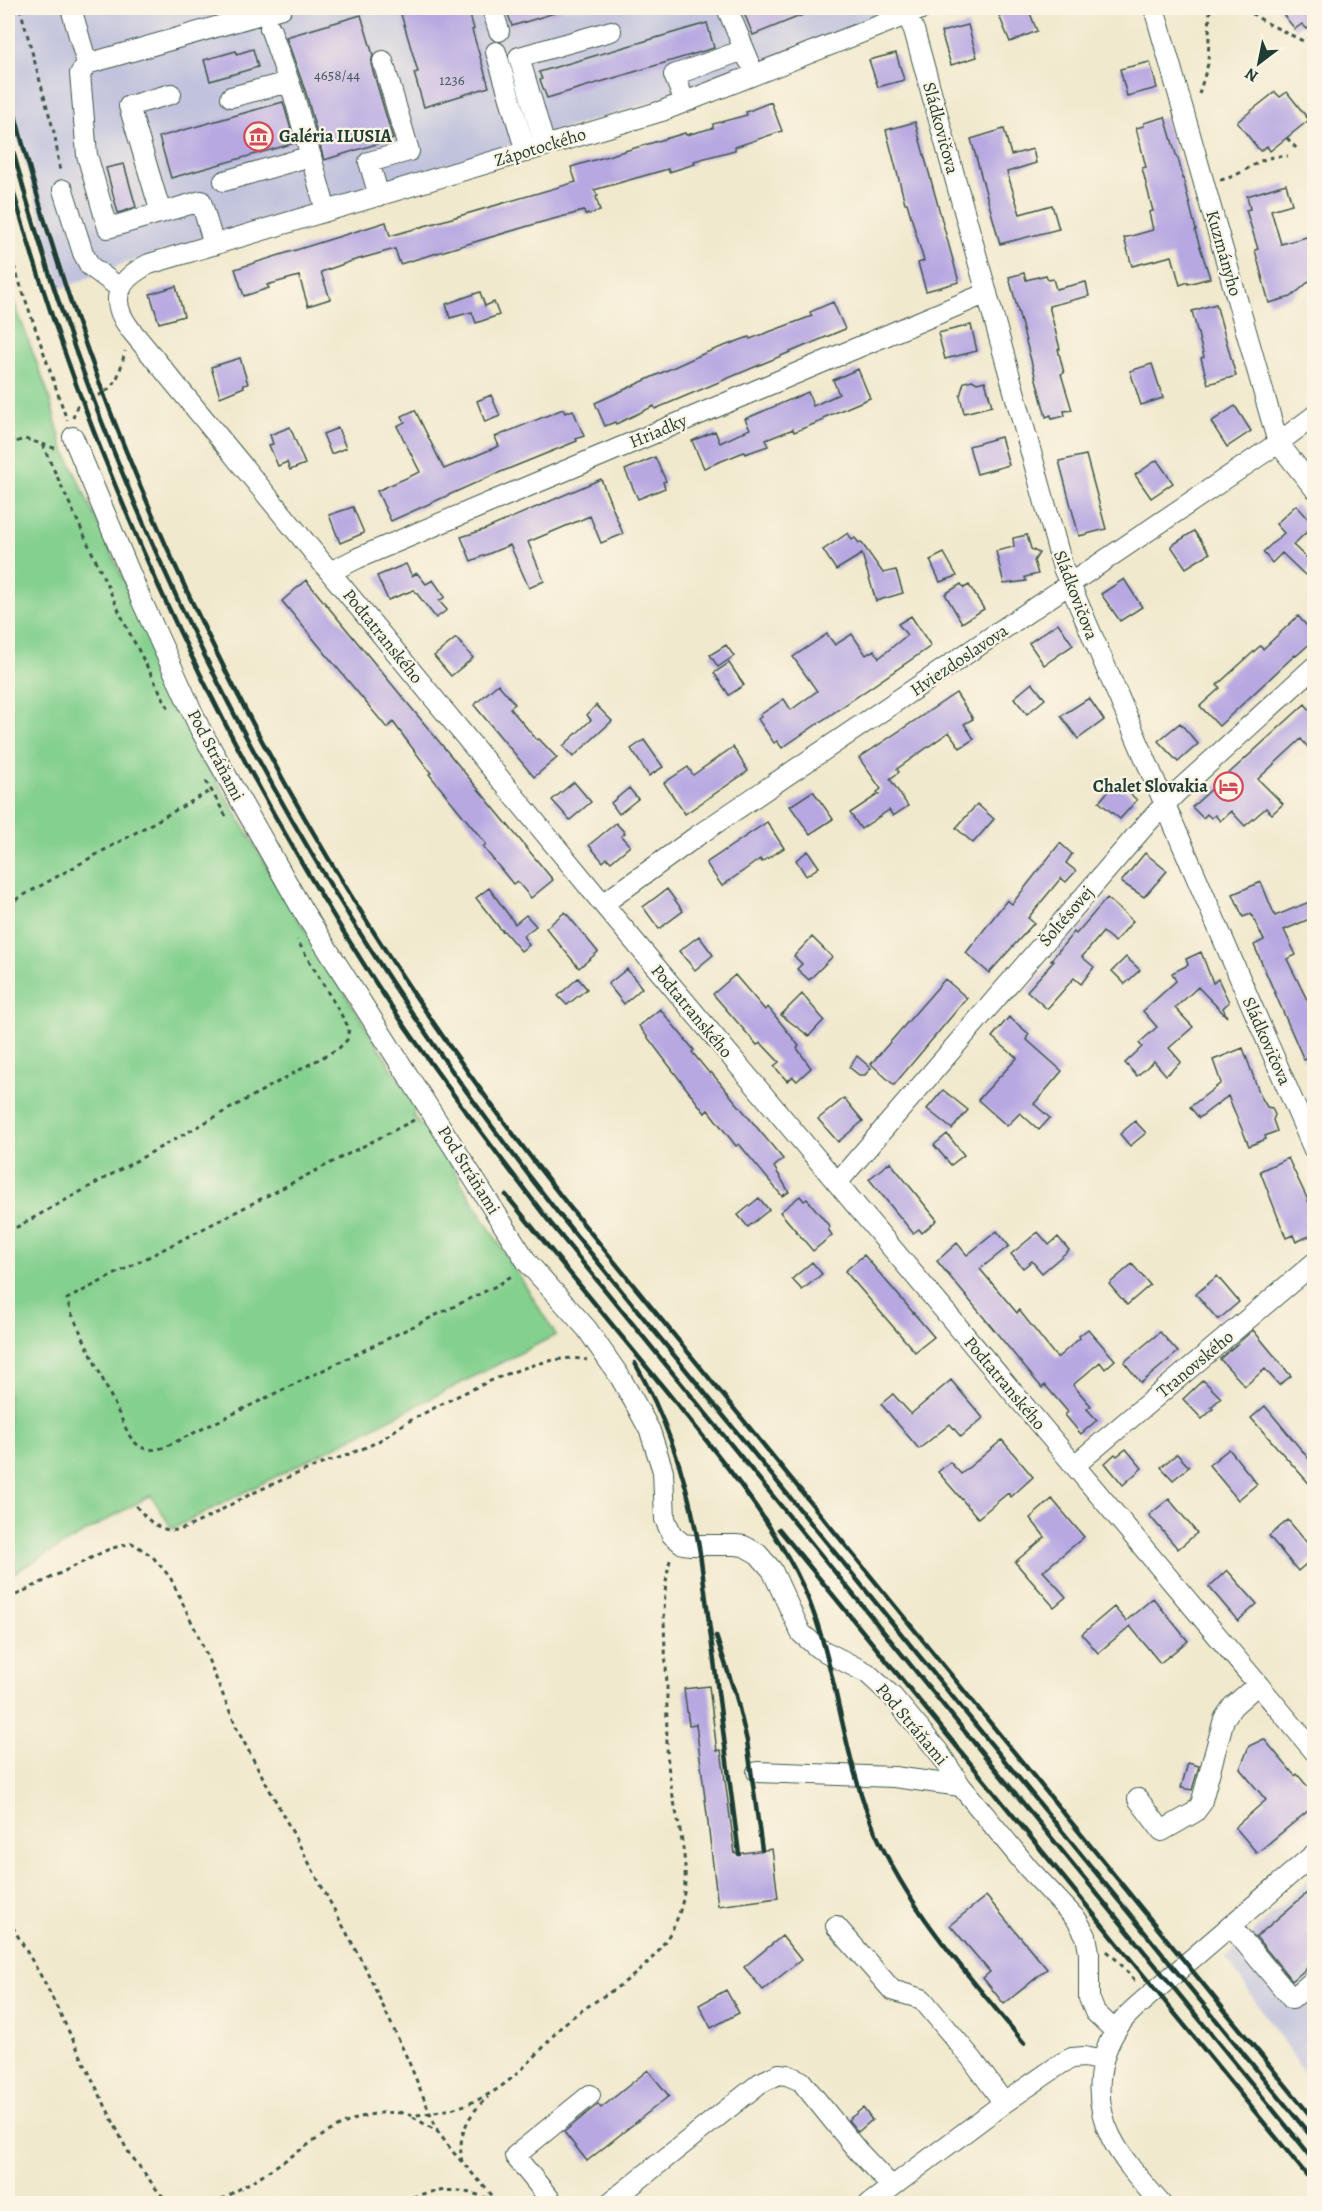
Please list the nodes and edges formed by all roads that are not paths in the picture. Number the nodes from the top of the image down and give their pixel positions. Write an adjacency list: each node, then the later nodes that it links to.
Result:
1 (71, 8): 13 (street)
2 (282, 8): 13 (street)
3 (492, 8): 8 (street)
4 (726, 8): 10 (street)
5 (1154, 8): 32 (street, Kuzmányho)
6 (912, 10): 14 (street, Zápotockého); 29 (street, Sládkovičova)
7 (270, 28): 15 (street)
8 (499, 31)
9 (611, 31): 19 (street)
10 (744, 50): 14 (street); 18 (street)
11 (496, 52): 20 (street)
12 (383, 61): 24 (street)
13 (87, 64): 26 (street)
14 (754, 75): 18 (street, Zápotockého)
15 (289, 82): 17 (street); 21 (street)
16 (171, 94): 26 (street)
17 (231, 97)
18 (685, 102): 19 (street, Zápotockého)
19 (545, 146): 20 (street, Zápotockého)
20 (526, 152): 24 (street, Zápotockého)
21 (311, 156): 22 (street); 25 (street)
22 (224, 181)
23 (63, 190): 28 (street)
24 (379, 196): 25 (street, Zápotockého)
25 (326, 211): 27 (street, Zápotockého)
26 (161, 213): 27 (street)
27 (214, 245): 28 (street, Zápotockého)
28 (121, 289): 34 (street, Podtatranského)
29 (987, 293): 34 (street, Hriadky); 35 (street, Sládkovičova)
30 (1314, 416): 32 (street, Hviezdoslavova)
31 (71, 431): 46 (street, Pod Stráňami)
32 (1278, 443): 33 (street, Kuzmányho); 35 (street, Hviezdoslavova)
33 (1314, 488)
34 (330, 572): 38 (street, Podtatranského)
35 (1071, 584): 37 (street, Sládkovičova); 38 (street, Hviezdoslavova)
36 (1314, 666): 37 (street, Šoltésovej)
37 (1164, 805): 39 (street, Sládkovičova); 40 (street, Šoltésovej)
38 (603, 904): 40 (street, Podtatranského)
39 (1314, 1150)
40 (837, 1183): 42 (street, Podtatranského)
41 (1314, 1263): 42 (street, Tranovského)
42 (1075, 1465): 43 (street, Podtatranského)
43 (1258, 1684): 44 (street, Podtatranského); 47 (street)
44 (1314, 1751)
45 (757, 1772): 46 (street, Pod Stráňami)
46 (961, 1786): 52 (street, Pod Stráňami)
47 (1138, 1799)
48 (1314, 1854): 50 (street)
49 (836, 1926): 55 (street)
50 (1231, 1926): 51 (street); 52 (street)
51 (1314, 1980)
52 (1115, 2031): 53 (street)
53 (1103, 2061): 55 (street); 60 (street)
54 (590, 2095): 57 (street)
55 (1004, 2103): 56 (street)
56 (891, 2186): 58 (street); 59 (street)
57 (554, 2204)
58 (608, 2204)
59 (869, 2204)
60 (1161, 2204)

